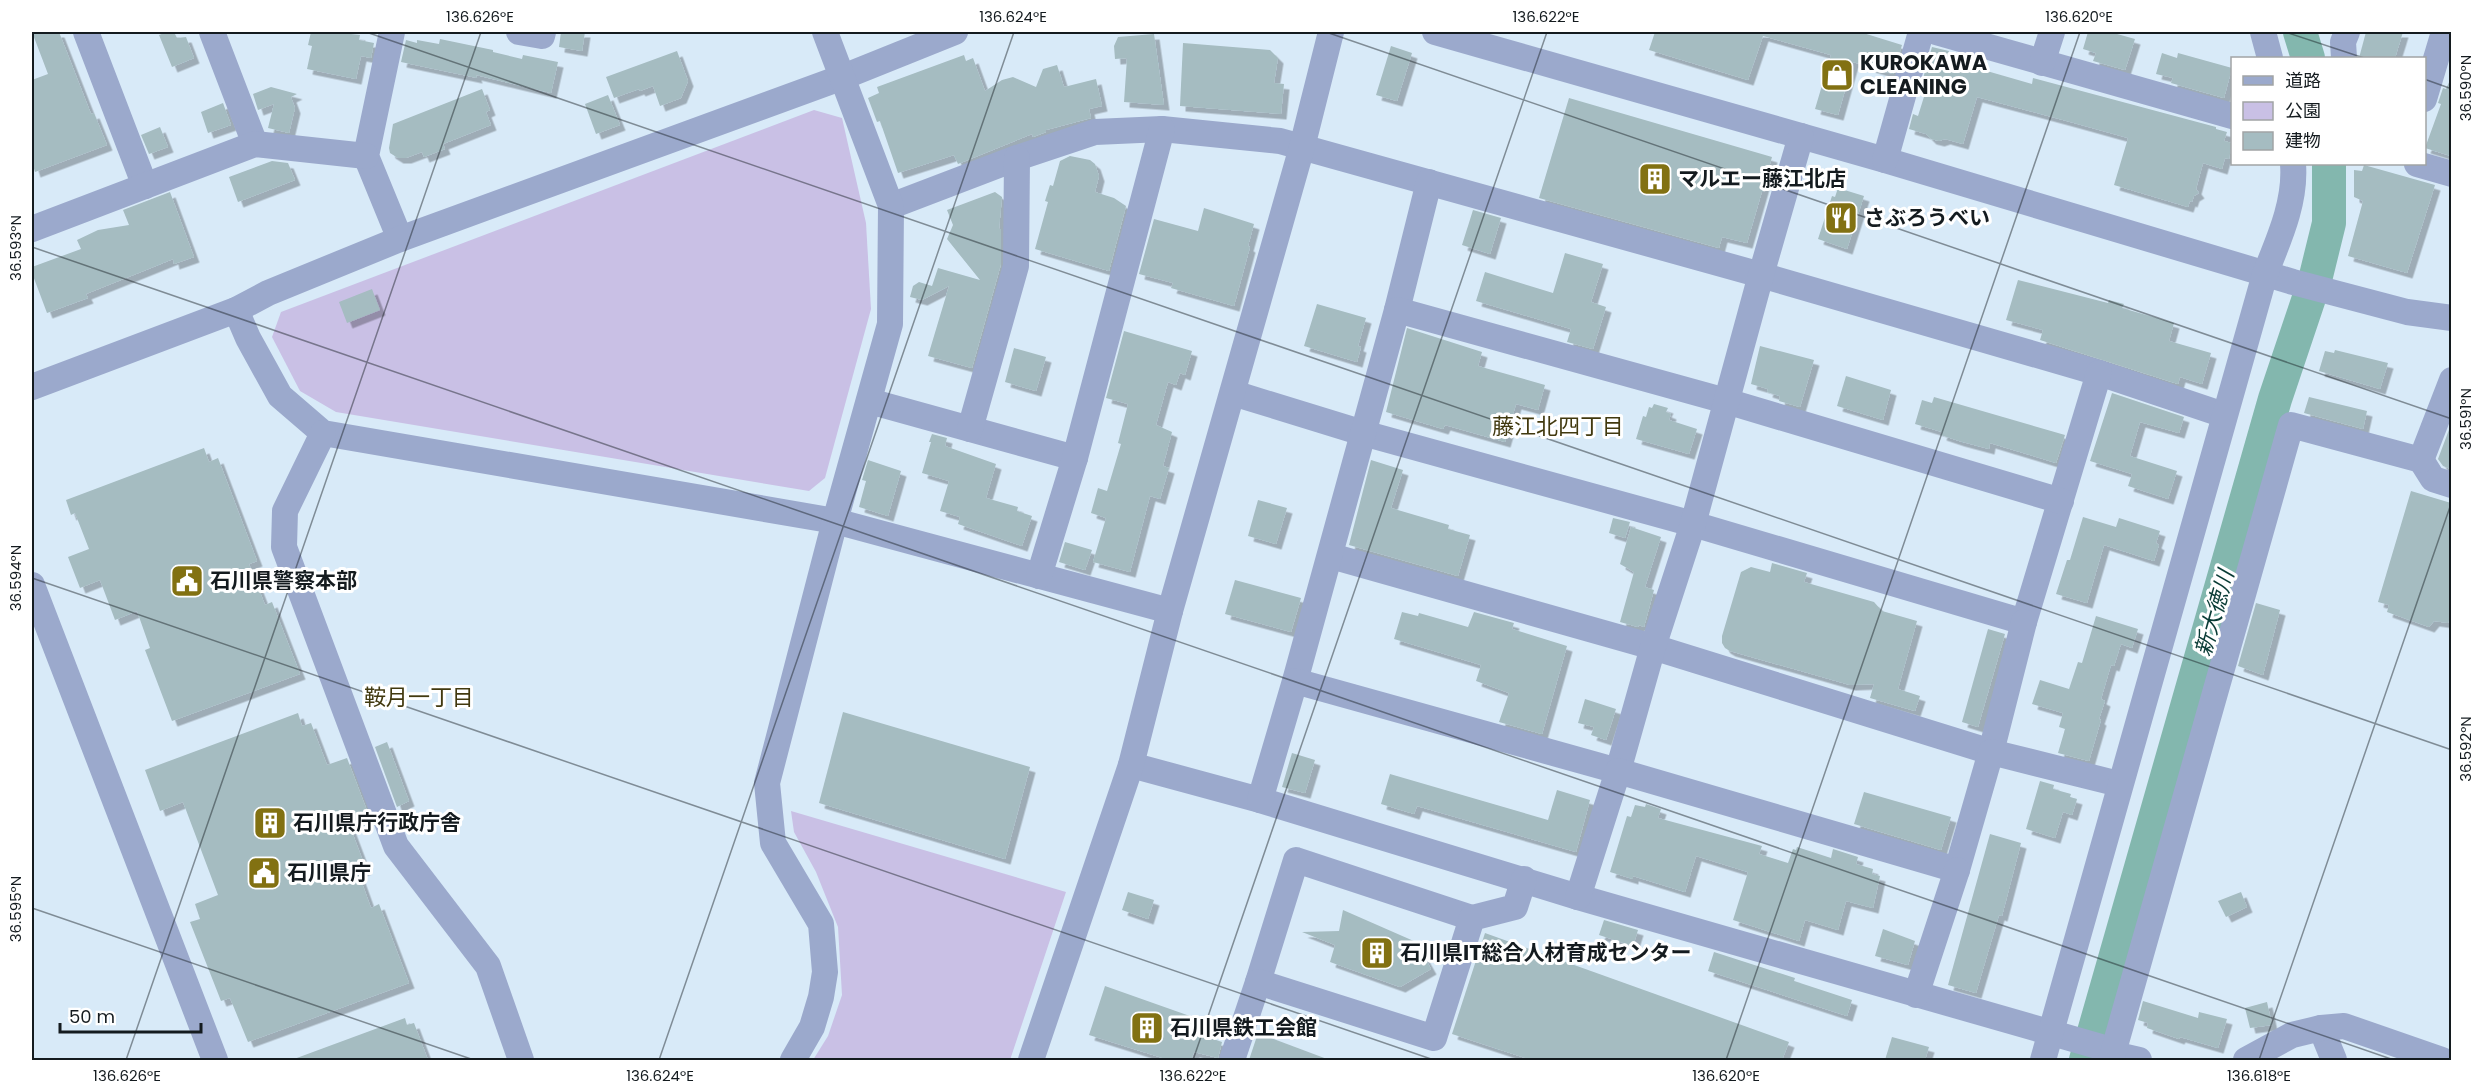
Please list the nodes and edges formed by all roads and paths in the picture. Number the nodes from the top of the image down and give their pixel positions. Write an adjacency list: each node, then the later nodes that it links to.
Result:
1 (86, 32): 33 (street)
2 (392, 32): 26 (street)
3 (519, 32): 4 (street)
4 (543, 32)
5 (825, 32): 19 (street)
6 (955, 32): 19 (street)
7 (1331, 32): 25 (street)
8 (1435, 32): 23 (street)
9 (1921, 32): 28 (street)
10 (1936, 32): 18 (street)
11 (2052, 32): 18 (street)
12 (2263, 32): 16 (street)
13 (2347, 32): 17 (street)
14 (2444, 32): 20 (street)
15 (219, 34): 24 (street)
16 (2270, 57)
17 (2344, 57)
18 (2042, 63): 21 (street)
19 (843, 77): 34 (street); 36 (street)
20 (2426, 92)
21 (2231, 116)
22 (1162, 129): 25 (street); 27 (street); 52 (street)
23 (1802, 136): 28 (street); 38 (street)
24 (255, 144): 26 (street); 33 (street)
25 (1302, 147): 32 (street); 45 (street)
26 (366, 156): 36 (street)
27 (1017, 158): 34 (street); 49 (street)
28 (1885, 160): 37 (street)
29 (2293, 165): 37 (street)
30 (2420, 165): 31 (street)
31 (2451, 174)
32 (1429, 182): 38 (street); 40 (street)
33 (145, 186): 35 (street)
34 (891, 206): 46 (street)
35 (32, 226)
36 (400, 239): 39 (street)
37 (2265, 274): 41 (street); 48 (street)
38 (1761, 275): 42 (street); 47 (street)
39 (236, 310): 44 (street); 50 (street)
40 (1397, 310): 47 (street); 51 (street)
41 (2451, 318)
42 (2099, 373): 48 (street); 55 (street)
43 (2451, 380): 53 (street)
44 (32, 387)
45 (1233, 393): 51 (street); 61 (street)
46 (869, 401): 49 (street); 56 (street)
47 (1725, 401): 55 (street); 57 (street)
48 (2224, 415): 68 (street)
49 (970, 429): 52 (street)
50 (322, 433): 56 (street); 80 (street)
51 (1363, 433): 57 (street); 58 (street)
52 (1075, 458): 59 (street)
53 (2421, 460): 54 (street); 78 (street)
54 (2451, 485)
55 (2061, 501): 62 (street)
56 (835, 521): 59 (street); 81 (street)
57 (1693, 524): 62 (street); 63 (street)
58 (1331, 556): 63 (street); 64 (street)
59 (1039, 576): 61 (street)
60 (32, 585): 79 (street)
61 (1170, 611): 66 (street)
62 (2024, 622): 65 (street)
63 (1653, 647): 65 (street); 67 (street)
64 (1295, 681): 67 (street); 69 (street)
65 (1991, 752): 68 (street); 70 (street)
66 (1131, 765): 69 (street); 82 (street)
67 (1618, 771): 70 (street); 72 (street)
68 (2119, 784): 77 (street)
69 (1260, 800): 71 (street)
70 (1958, 870): 75 (street)
71 (1524, 879): 72 (street); 73 (street)
72 (1578, 897): 75 (street)
73 (1472, 918): 74 (street); 74 (street)
74 (1258, 982): 83 (street)
75 (1916, 995): 77 (street)
76 (2321, 1028): 86 (street); 87 (street); 88 (street)
77 (2051, 1033): 78 (street); 84 (street)
78 (2109, 1054): 85 (street)
79 (215, 1060)
80 (521, 1060)
81 (793, 1060)
82 (1031, 1060)
83 (1232, 1060)
84 (2043, 1060)
85 (2139, 1060)
86 (2246, 1060)
87 (2334, 1060)
88 (2442, 1060)

